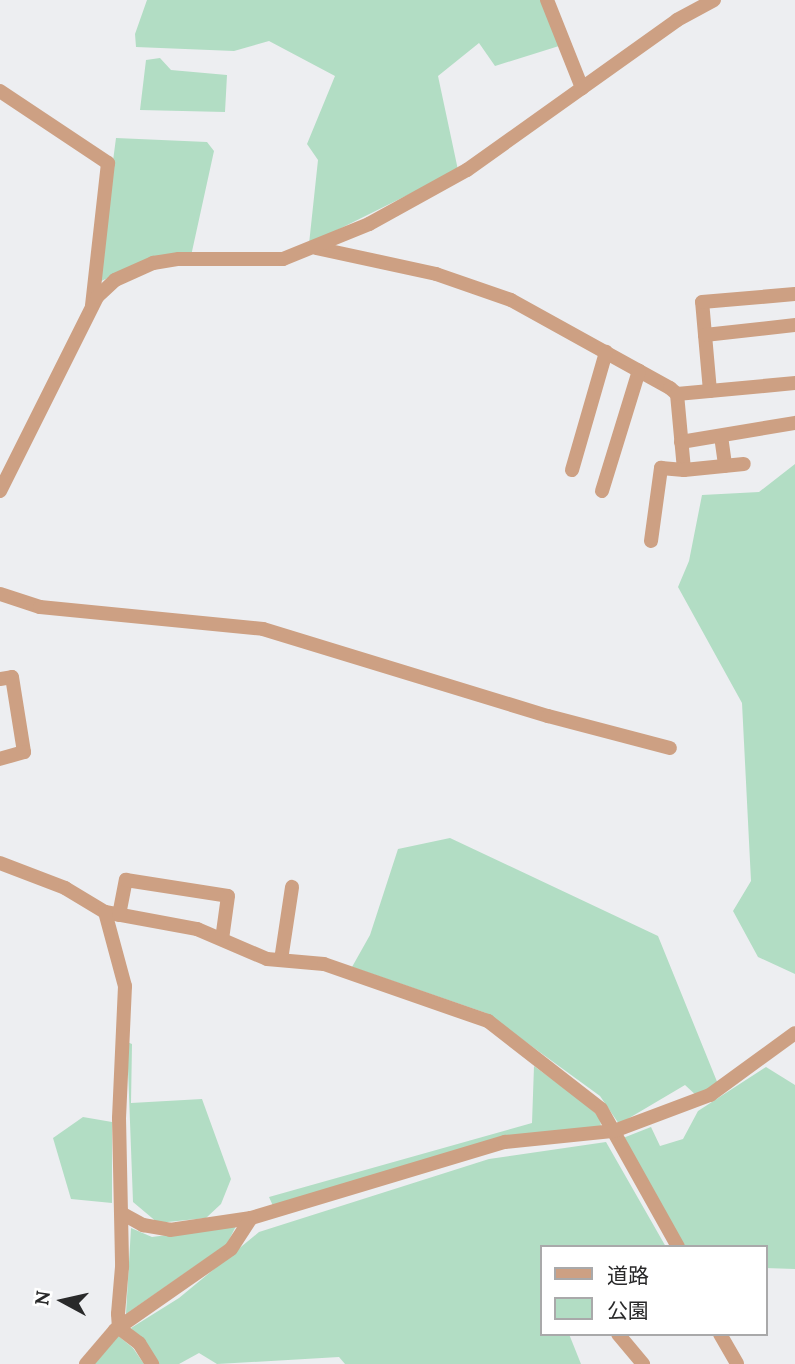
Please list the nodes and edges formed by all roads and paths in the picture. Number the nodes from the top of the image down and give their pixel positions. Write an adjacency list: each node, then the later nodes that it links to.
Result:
1 (547, 0): 3 (street)
2 (714, 0): 3 (street)
3 (582, 88): 5 (street)
4 (0, 91): 7 (street)
5 (316, 248): 7 (street); 10 (street)
6 (795, 294): 9 (street)
7 (93, 308): 22 (street)
8 (795, 326): 9 (street)
9 (705, 335): 13 (street)
10 (606, 352): 11 (street); 20 (street)
11 (639, 371): 14 (street); 23 (street)
12 (795, 383): 13 (street)
13 (710, 391): 14 (street)
14 (677, 394): 17 (street)
15 (795, 423): 16 (street)
16 (721, 436): 17 (street); 19 (street)
17 (681, 442): 21 (street)
18 (744, 464): 19 (street)
19 (725, 466): 21 (street)
20 (572, 470)
21 (684, 470): 24 (street)
22 (0, 491)
23 (602, 491)
24 (651, 541)
25 (0, 594): 27 (street)
26 (0, 679): 28 (street)
27 (670, 748)
28 (0, 759)
29 (0, 863): 31 (street)
30 (292, 887): 33 (street)
31 (112, 914): 32 (street); 32 (street); 36 (street)
32 (222, 939): 33 (street)
33 (281, 960): 35 (street)
34 (795, 1033): 35 (street)
35 (614, 1131): 37 (street); 38 (street)
36 (123, 1214): 37 (street); 39 (street)
37 (251, 1218): 39 (street)
38 (677, 1245)
39 (119, 1328): 42 (street); 43 (street)
40 (620, 1336): 44 (street)
41 (721, 1336): 45 (street)
42 (86, 1364)
43 (152, 1364)
44 (643, 1364)
45 (737, 1364)

